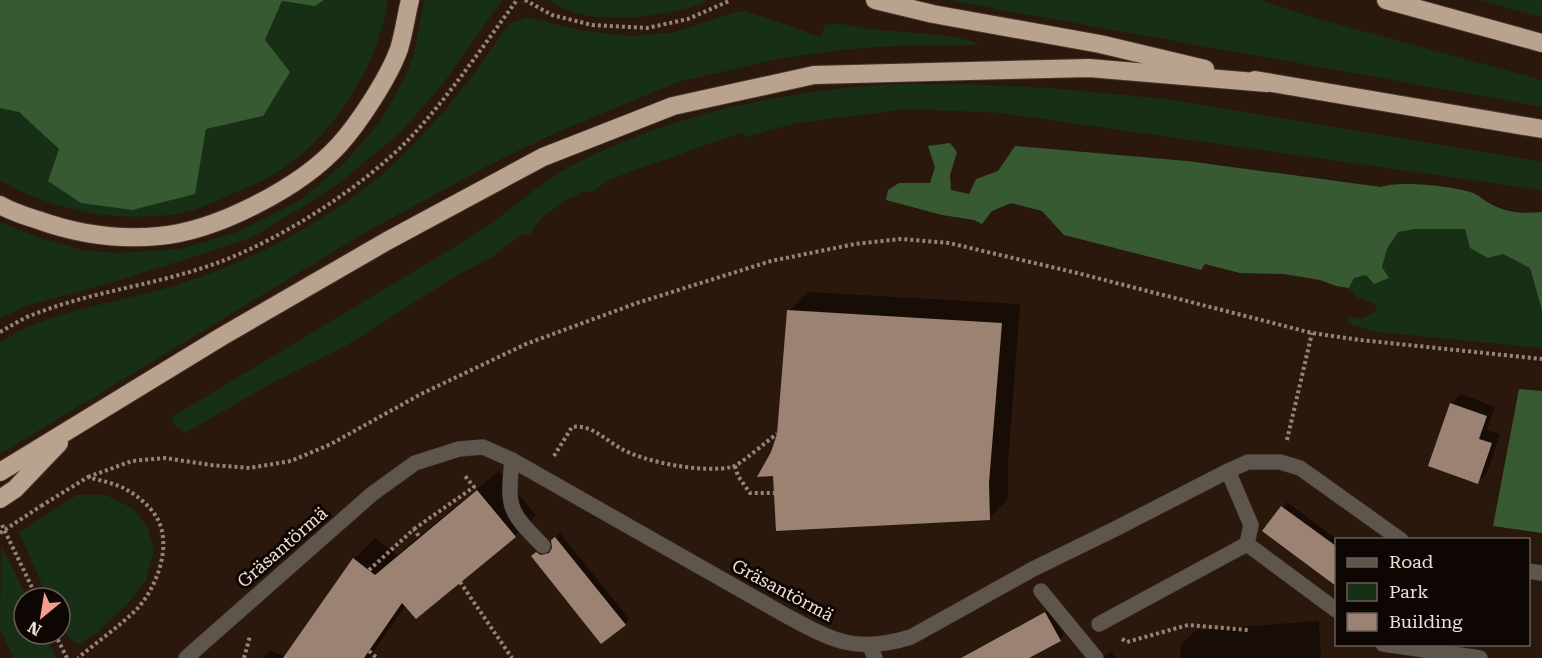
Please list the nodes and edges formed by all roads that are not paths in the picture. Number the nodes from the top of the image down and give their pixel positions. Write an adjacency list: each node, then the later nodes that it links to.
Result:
1 (410, 0): 7 (highway)
2 (875, 0): 5 (highway)
3 (1386, 0): 4 (highway)
4 (1542, 43)
5 (1268, 83): 6 (highway); 8 (highway)
6 (1542, 129)
7 (0, 205)
8 (75, 426): 10 (highway); 12 (highway)
9 (512, 460): 15 (street); 20 (street, Gräsantörmä); 21 (street, Gräsantörmä)
10 (7, 467)
11 (1228, 471): 13 (street, Gräsantörmä); 14 (street); 20 (street, Gräsantörmä)
12 (0, 499)
13 (1398, 538)
14 (1247, 544): 17 (street); 18 (street)
15 (543, 546)
16 (1041, 591): 22 (street)
17 (1335, 609)
18 (1099, 624)
19 (1390, 646): 23 (street)
20 (873, 652)
21 (186, 658)
22 (1096, 658)
23 (1480, 658)

